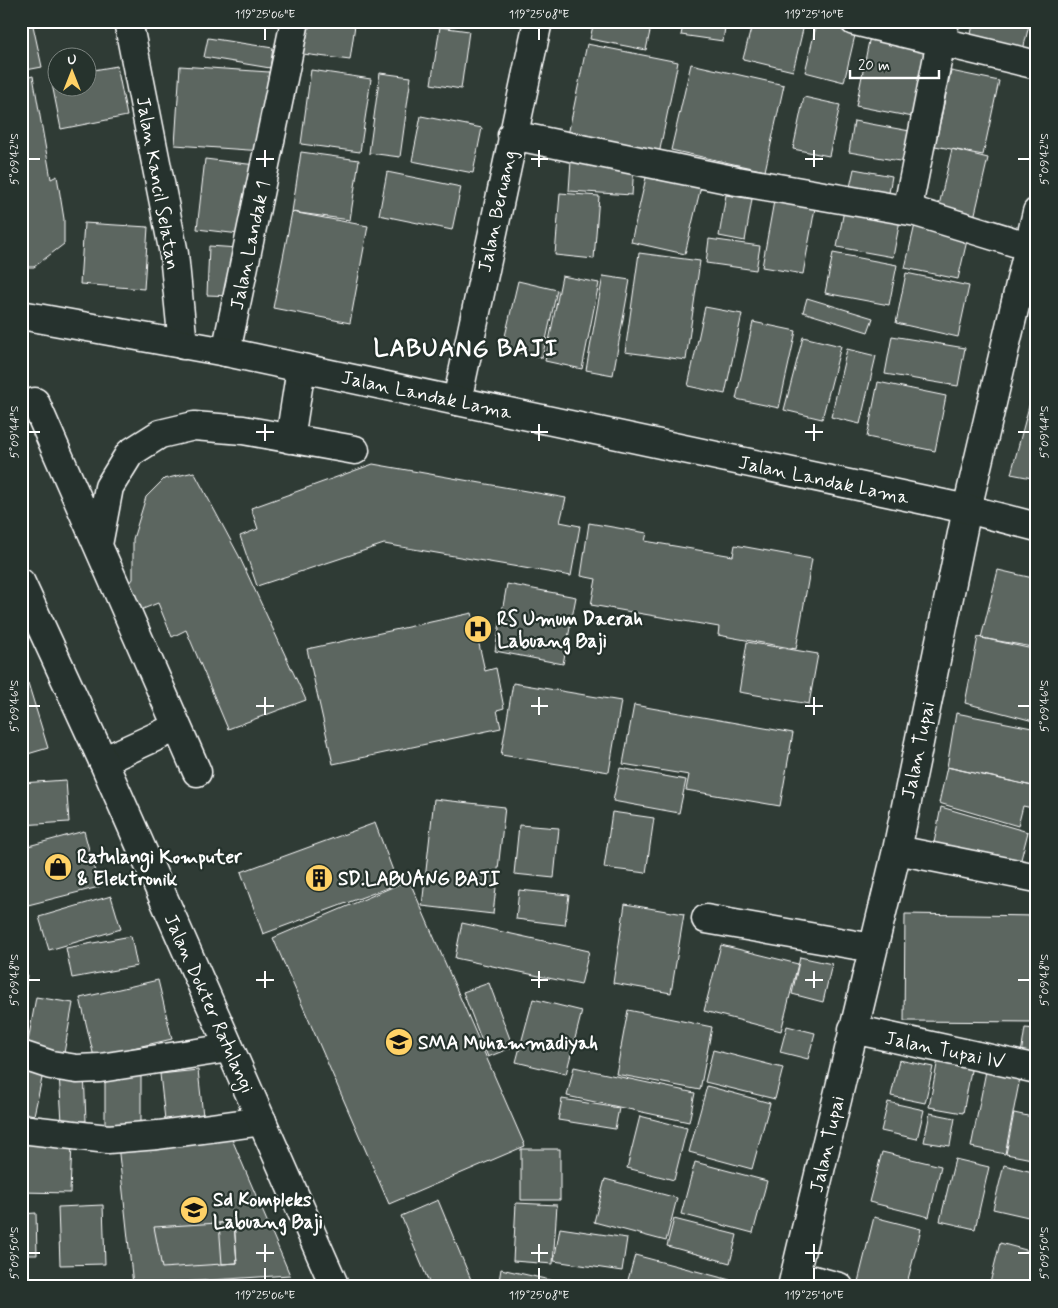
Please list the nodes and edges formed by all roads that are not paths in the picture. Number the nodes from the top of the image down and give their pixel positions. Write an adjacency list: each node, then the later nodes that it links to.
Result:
1 (128, 21): 12 (street, Jalan Kancil Selatan)
2 (295, 21): 13 (street, Jalan Landak 1)
3 (538, 21): 7 (street, Jalan Beruang)
4 (854, 21): 5 (street)
5 (943, 32): 6 (street); 8 (street)
6 (1037, 65)
7 (512, 135): 8 (street); 15 (street, Jalan Beruang)
8 (916, 212): 10 (street)
9 (1037, 212): 10 (street, Jalan Tupai)
10 (1033, 248): 19 (street, Jalan Tupai)
11 (21, 315): 12 (street, Jalan Landak Lama)
12 (182, 345): 13 (street, Jalan Landak Lama)
13 (226, 352): 14 (street, Jalan Landak Lama)
14 (300, 368): 15 (street, Jalan Landak Lama); 17 (street)
15 (457, 401): 19 (street, Jalan Landak Lama)
16 (35, 402): 21 (street)
17 (290, 439): 18 (street); 21 (street)
18 (355, 450)
19 (967, 509): 20 (street, Jalan Landak Lama); 26 (street, Jalan Tupai)
20 (1037, 528)
21 (98, 546): 23 (street)
22 (21, 583): 24 (street, Jalan Dokter Ratulangi)
23 (177, 727): 24 (street); 25 (street)
24 (103, 761): 31 (street, Jalan Dokter Ratulangi)
25 (197, 772)
26 (896, 850): 27 (street); 29 (street, Jalan Tupai)
27 (1037, 878)
28 (706, 919): 29 (street)
29 (873, 948): 30 (street, Jalan Tupai)
30 (853, 1029): 33 (street, Jalan Tupai IV); 36 (street, Jalan Tupai)
31 (229, 1048): 32 (street); 34 (street, Jalan Dokter Ratulangi)
32 (21, 1055)
33 (1037, 1069)
34 (262, 1121): 35 (street); 37 (street, Jalan Dokter Ratulangi)
35 (21, 1129)
36 (793, 1281): 38 (street)
37 (335, 1287)
38 (839, 1287)

